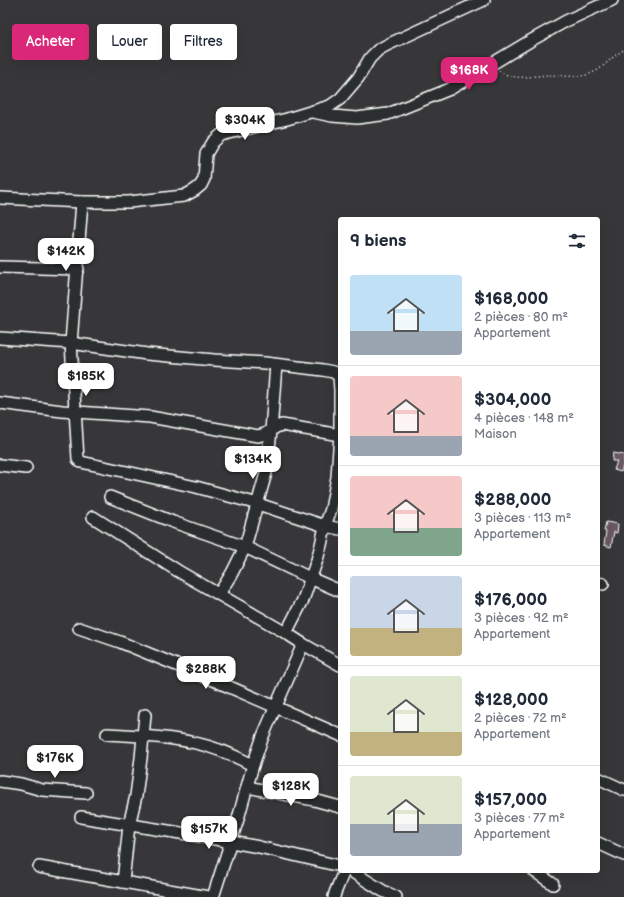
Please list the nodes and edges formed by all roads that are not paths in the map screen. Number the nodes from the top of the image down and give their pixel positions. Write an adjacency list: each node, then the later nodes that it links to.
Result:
1 (484, 0): 3 (street)
2 (612, 0): 3 (street)
3 (310, 112): 5 (street)
4 (0, 198): 5 (street)
5 (82, 202): 7 (street)
6 (0, 267): 7 (street)
7 (78, 269): 9 (street)
8 (0, 338): 9 (street)
9 (71, 343): 10 (street); 13 (street)
10 (276, 365): 11 (street); 14 (street)
11 (338, 375)
12 (0, 403): 13 (street)
13 (75, 412): 14 (street); 20 (street)
14 (271, 431): 15 (street); 20 (street)
15 (338, 435)
16 (338, 463): 22 (street)
17 (0, 465): 18 (street)
18 (26, 468)
19 (110, 498): 24 (street)
20 (258, 504): 22 (street); 24 (street)
21 (94, 516): 27 (street)
22 (325, 526): 23 (street); 25 (street)
23 (338, 529)
24 (245, 547): 25 (street); 27 (street)
25 (310, 578): 26 (street); 29 (street)
26 (338, 590)
27 (219, 594): 29 (street)
28 (79, 628): 32 (street)
29 (286, 633): 30 (street)
30 (303, 644): 31 (street); 32 (street)
31 (338, 664)
32 (275, 707): 34 (street); 37 (street)
33 (145, 715): 36 (street)
34 (338, 733)
35 (107, 734): 36 (street)
36 (143, 736): 37 (street); 45 (street)
37 (253, 764): 40 (street)
38 (600, 779): 41 (street)
39 (0, 781): 42 (street)
40 (247, 787): 43 (street); 46 (street)
41 (624, 790)
42 (86, 793)
43 (338, 806)
44 (82, 817): 45 (street)
45 (129, 825): 46 (street); 54 (street)
46 (230, 842): 49 (street); 57 (street)
47 (600, 844): 48 (street)
48 (624, 855)
49 (338, 866)
50 (39, 867): 54 (street)
51 (343, 873): 58 (street)
52 (354, 873): 59 (street)
53 (537, 873): 55 (street)
54 (123, 882): 56 (street)
55 (553, 884)
56 (208, 897)
57 (213, 897)
58 (334, 897)
59 (396, 897)

